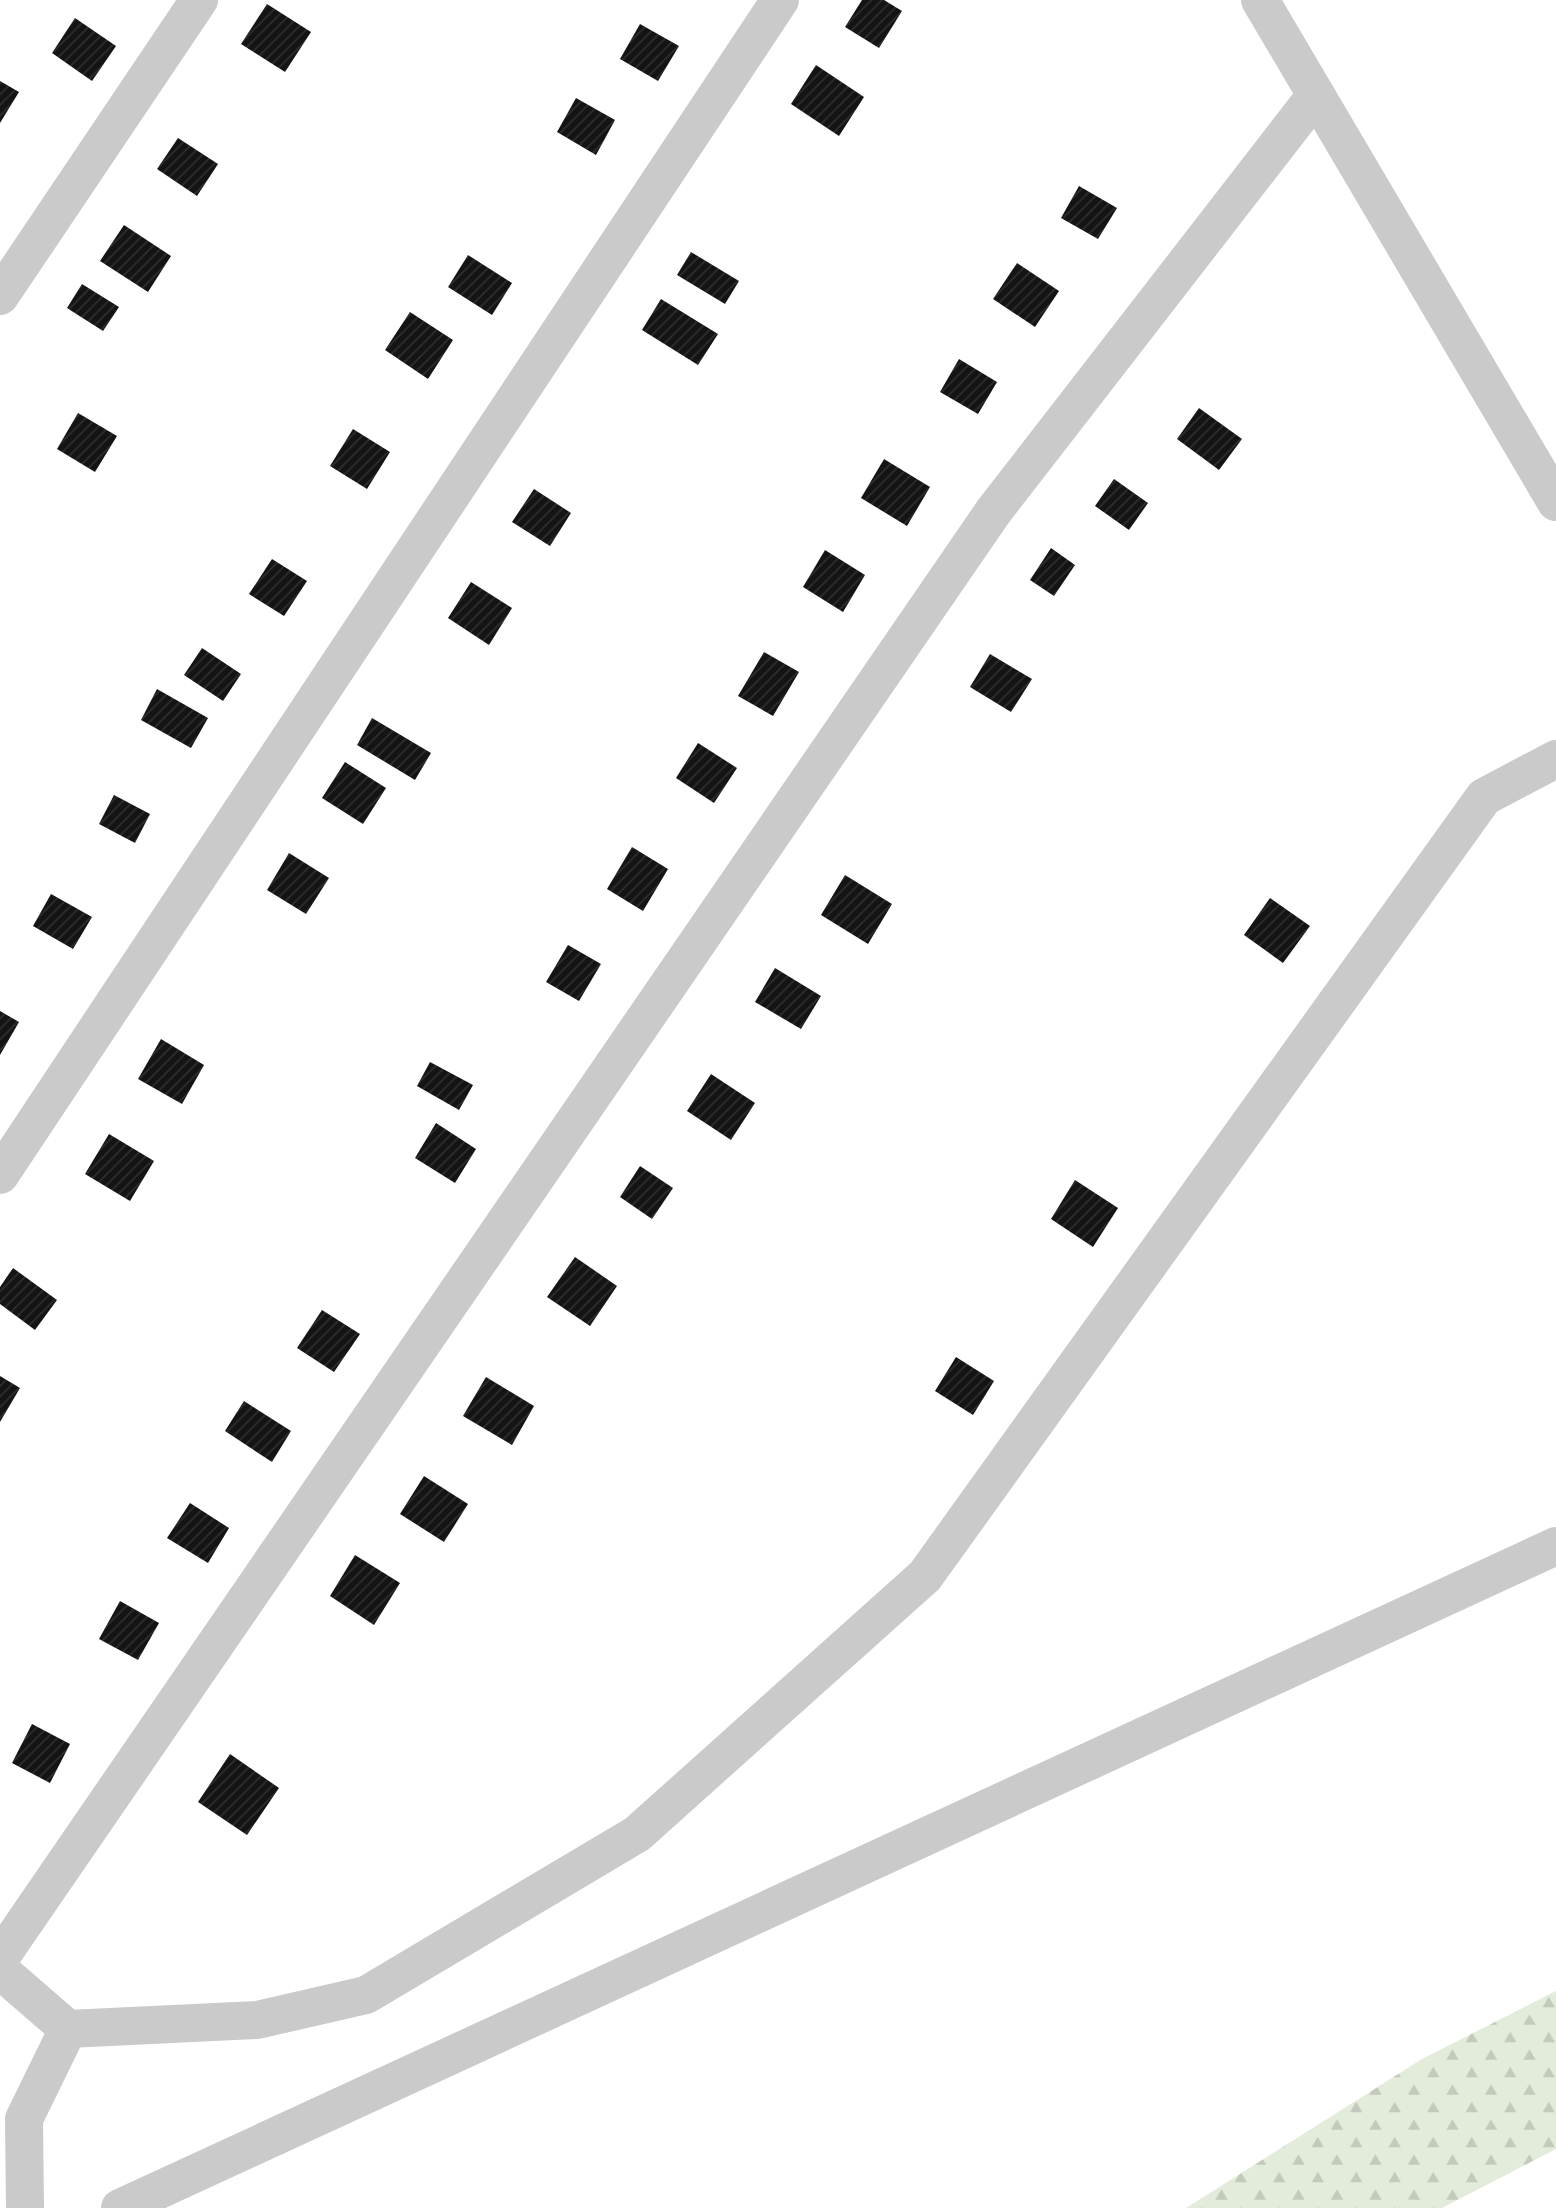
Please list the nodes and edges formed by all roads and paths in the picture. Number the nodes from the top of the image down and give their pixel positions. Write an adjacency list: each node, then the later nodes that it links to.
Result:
1 (199, 0): 5 (street)
2 (780, 0): 8 (street)
3 (1260, 0): 4 (street)
4 (1316, 94): 6 (street); 10 (street)
5 (0, 296)
6 (1556, 502)
7 (1556, 759): 12 (street)
8 (0, 1175)
9 (1556, 1546): 14 (street)
10 (0, 1958)
11 (0, 1970): 12 (street)
12 (68, 2029): 13 (street)
13 (25, 2208)
14 (120, 2208)

